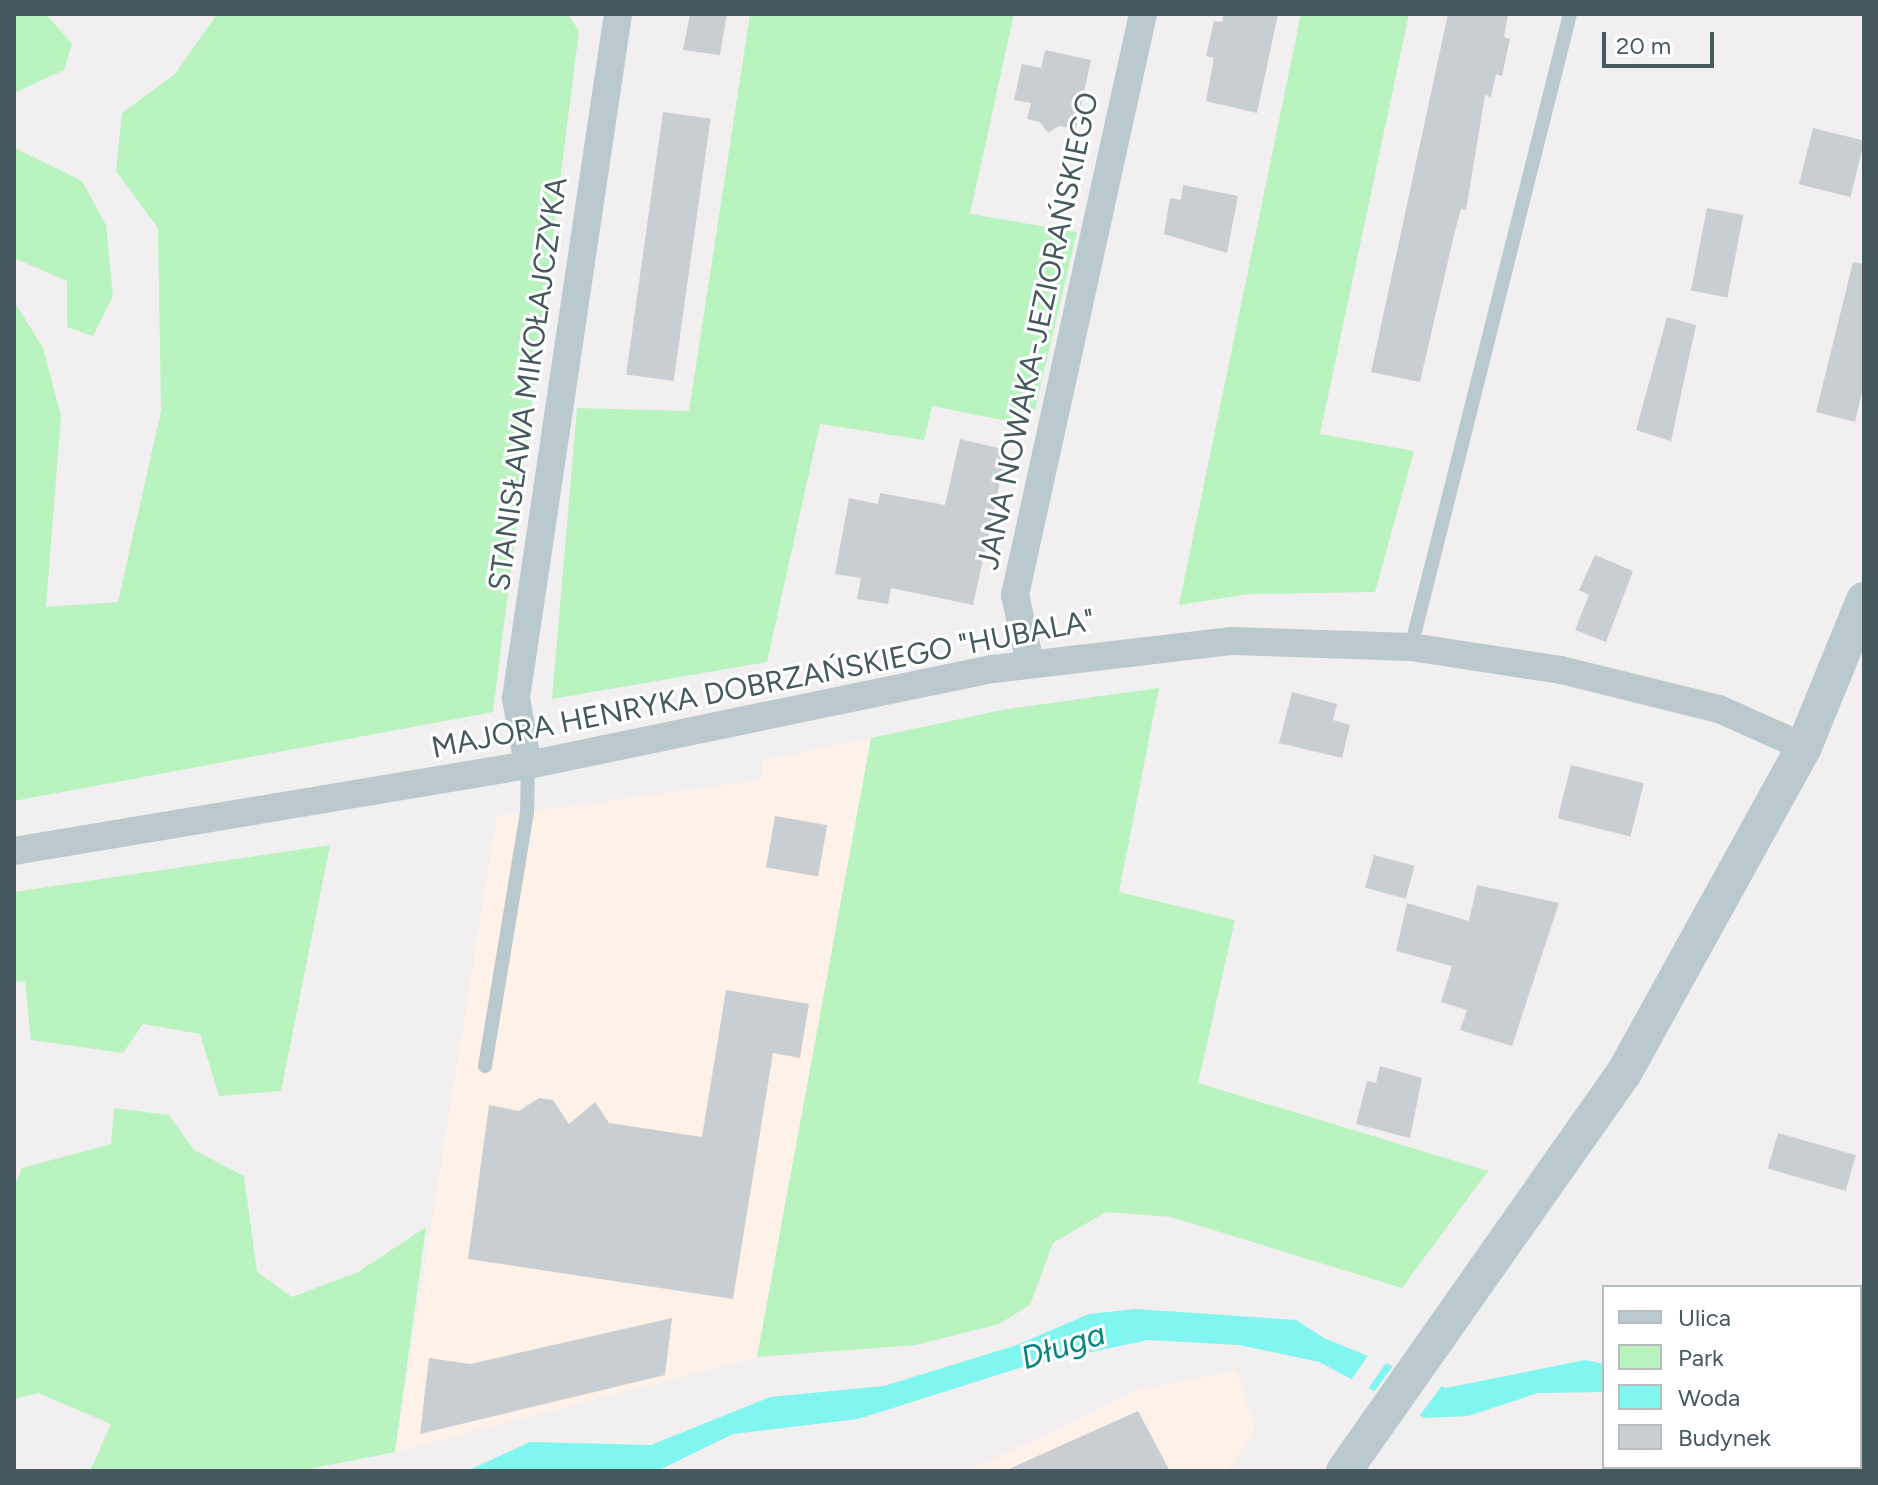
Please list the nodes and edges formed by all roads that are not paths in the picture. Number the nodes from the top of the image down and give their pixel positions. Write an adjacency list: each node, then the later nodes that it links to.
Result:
1 (618, 14): 8 (street, STANISŁAWA MIKOŁAJCZYKA)
2 (1143, 14): 6 (street, JANA NOWAKA-JEZIORAŃSKIEGO)
3 (1570, 14): 5 (lane)
4 (1864, 600): 7 (street)
5 (1411, 647): 6 (street, MAJORA HENRYKA DOBRZAŃSKIEGO "HUBALA"); 7 (street, MAJORA HENRYKA DOBRZAŃSKIEGO "HUBALA")
6 (1030, 663): 8 (street, MAJORA HENRYKA DOBRZAŃSKIEGO "HUBALA")
7 (1804, 747): 11 (street)
8 (528, 765): 9 (street, MAJORA HENRYKA DOBRZAŃSKIEGO "HUBALA"); 10 (lane)
9 (14, 851)
10 (485, 1066)
11 (1344, 1471)

